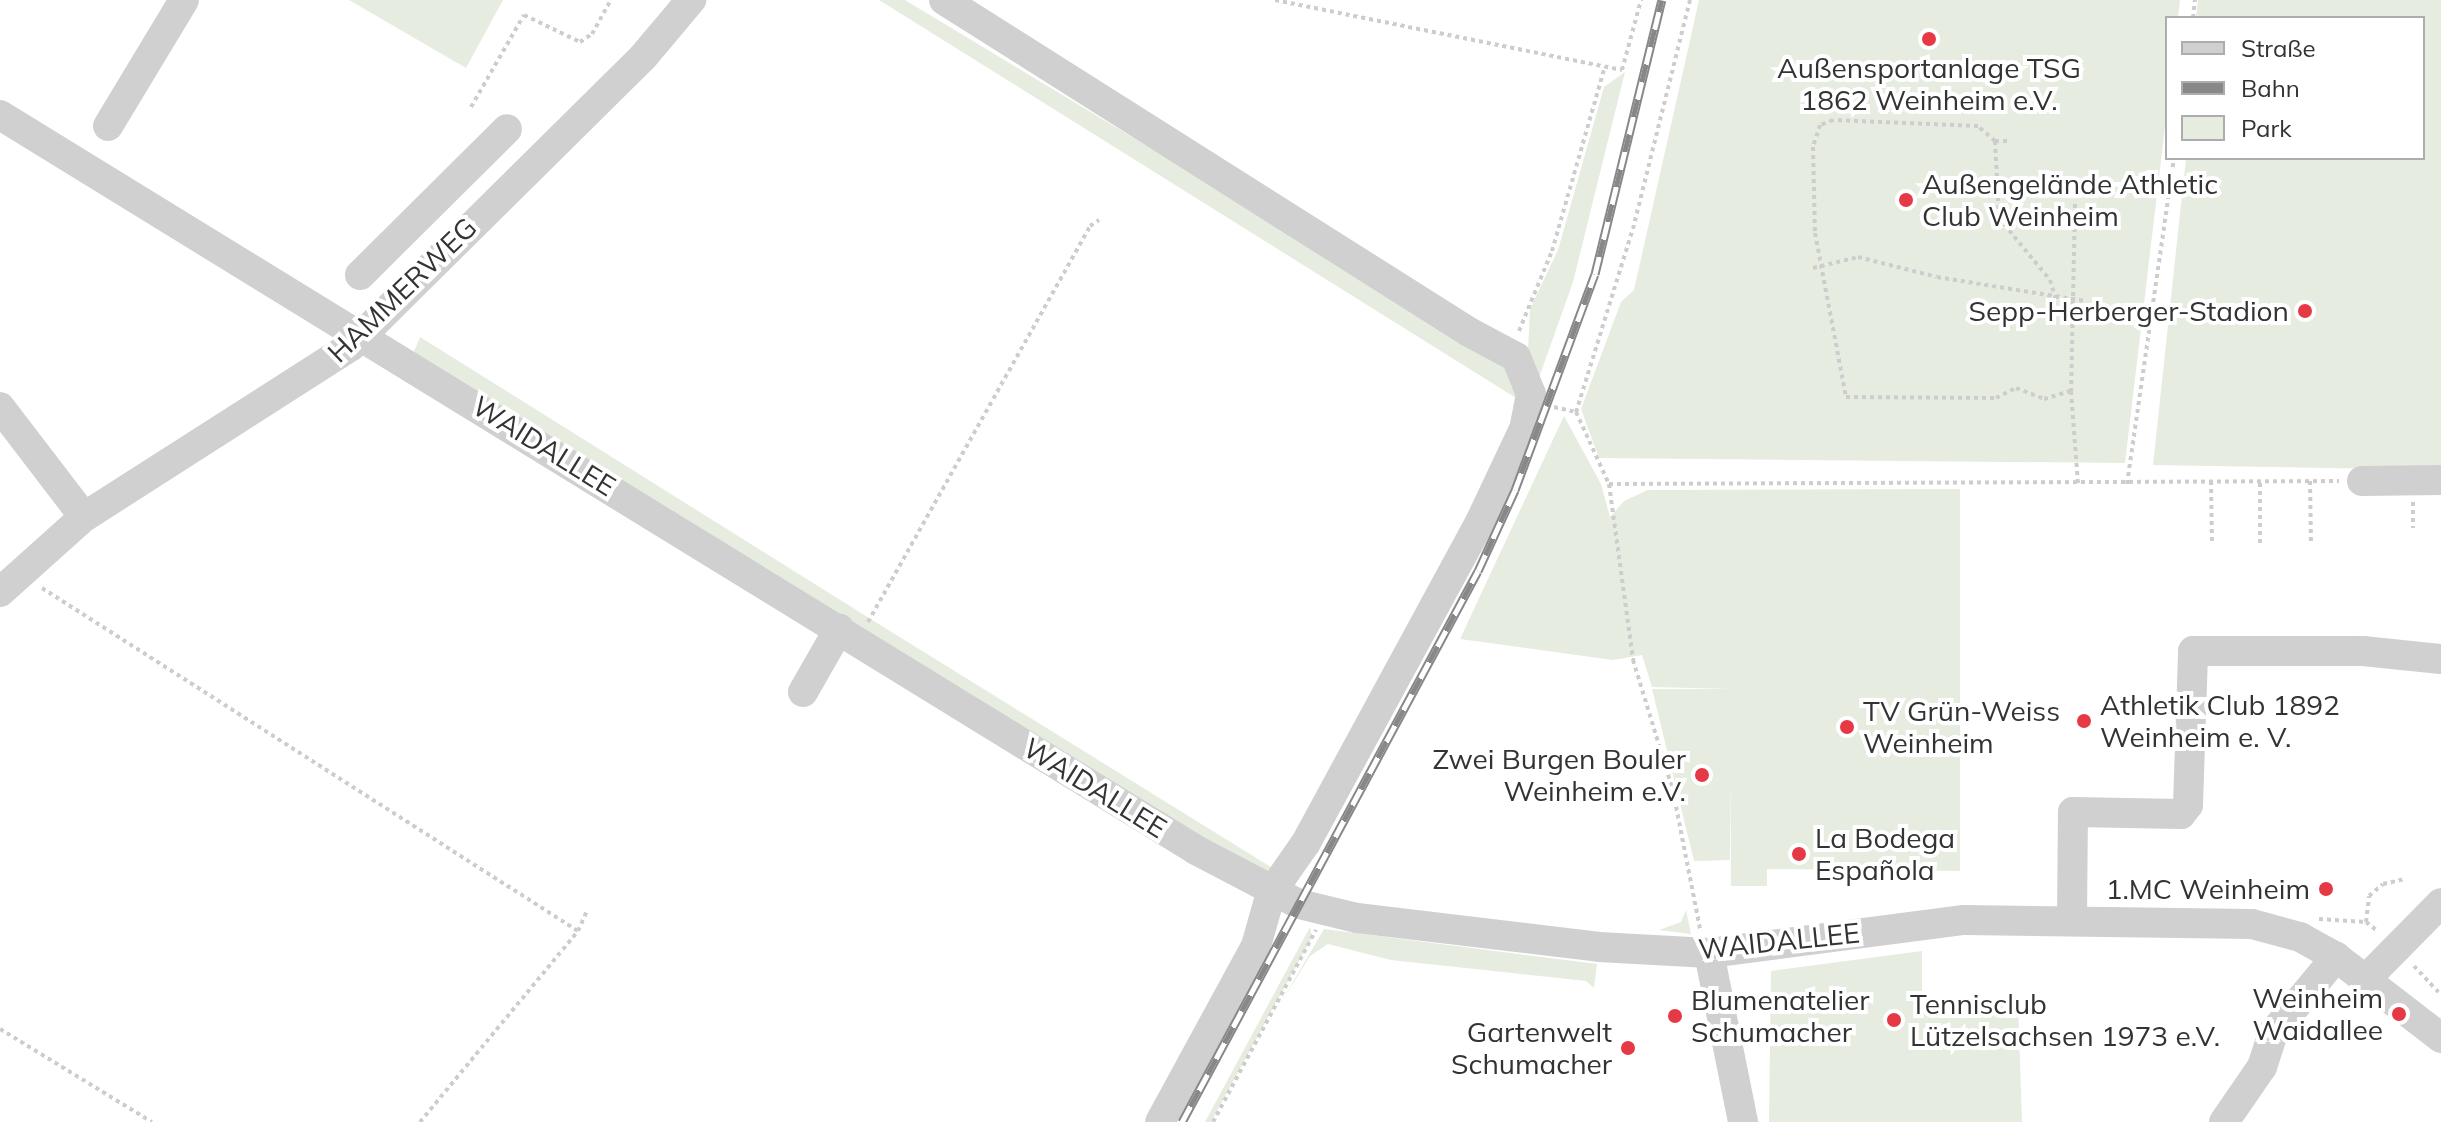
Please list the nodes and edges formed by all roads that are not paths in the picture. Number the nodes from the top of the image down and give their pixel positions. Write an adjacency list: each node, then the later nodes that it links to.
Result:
1 (184, 0): 5 (street)
2 (691, 0): 8 (street, HAMMERWEG)
3 (944, 0): 19 (street)
4 (0, 115): 10 (street, WAIDALLEE)
5 (108, 126)
6 (507, 129): 7 (street)
7 (472, 164): 8 (street); 9 (street)
8 (511, 184): 10 (street, HAMMERWEG)
9 (360, 275)
10 (362, 334): 14 (street, HAMMERWEG); 16 (street, WAIDALLEE)
11 (0, 407): 14 (street)
12 (2441, 480): 13 (street)
13 (2362, 481)
14 (84, 517): 15 (street, HAMMERWEG)
15 (10, 582)
16 (853, 623): 18 (street); 19 (street, WAIDALLEE)
17 (2441, 659): 21 (street)
18 (803, 692)
19 (1271, 893): 22 (street, WAIDALLEE); 26 (street)
20 (2441, 903): 24 (street)
21 (2072, 920): 22 (street, WAIDALLEE); 23 (street, WAIDALLEE)
22 (1705, 945): 27 (street)
23 (2336, 957): 24 (street, WAIDALLEE); 28 (street)
24 (2367, 978): 25 (street, WAIDALLEE)
25 (2437, 1039)
26 (1160, 1122)
27 (1743, 1122)
28 (2224, 1122)

